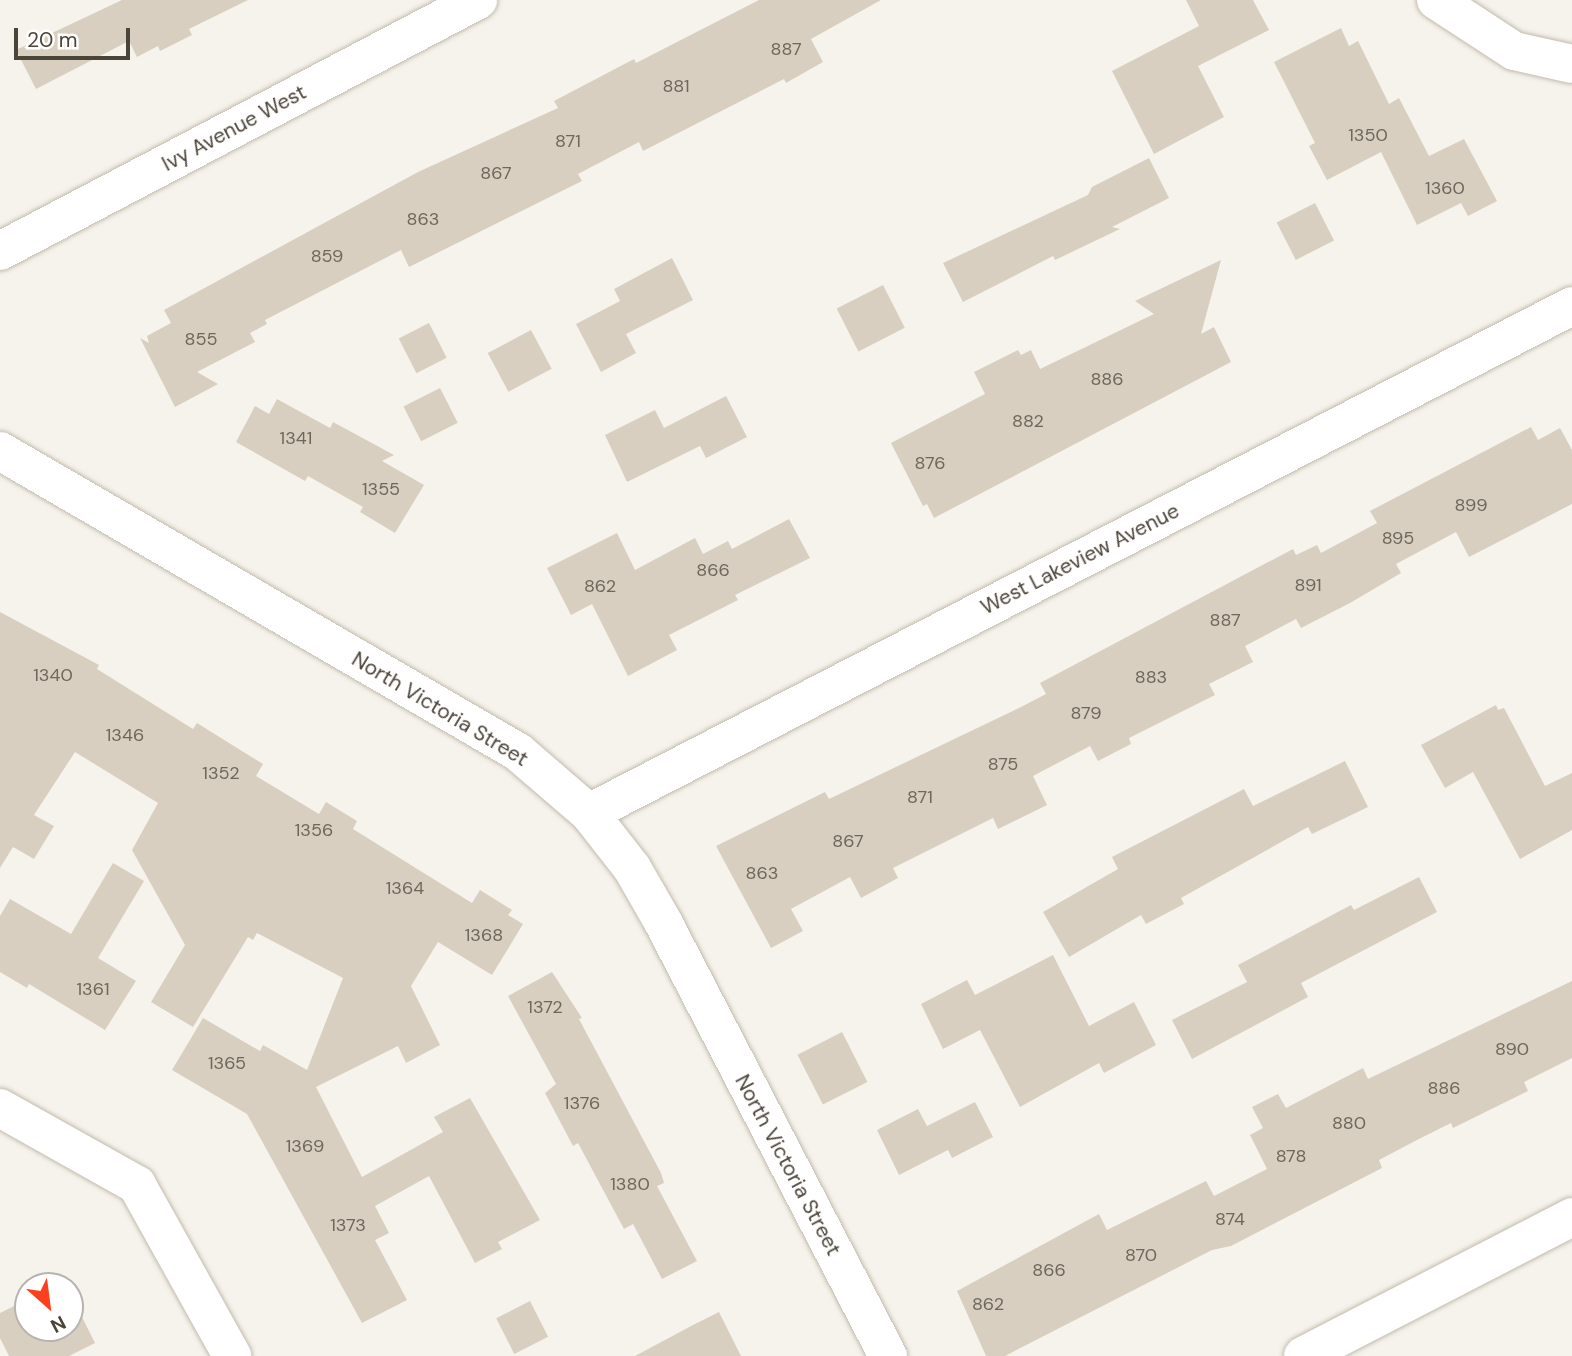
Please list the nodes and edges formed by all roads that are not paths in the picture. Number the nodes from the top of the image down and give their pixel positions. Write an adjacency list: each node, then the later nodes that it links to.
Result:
1 (1436, 0): 3 (street)
2 (469, 2): 4 (street, Ivy Avenue West)
3 (1572, 64)
4 (0, 251)
5 (1572, 306): 7 (street, West Lakeview Avenue)
6 (0, 451): 7 (street, North Victoria Street)
7 (589, 813): 11 (street, North Victoria Street)
8 (0, 1108): 10 (street)
9 (1572, 1217): 12 (street)
10 (232, 1356)
11 (888, 1356)
12 (1303, 1356)

